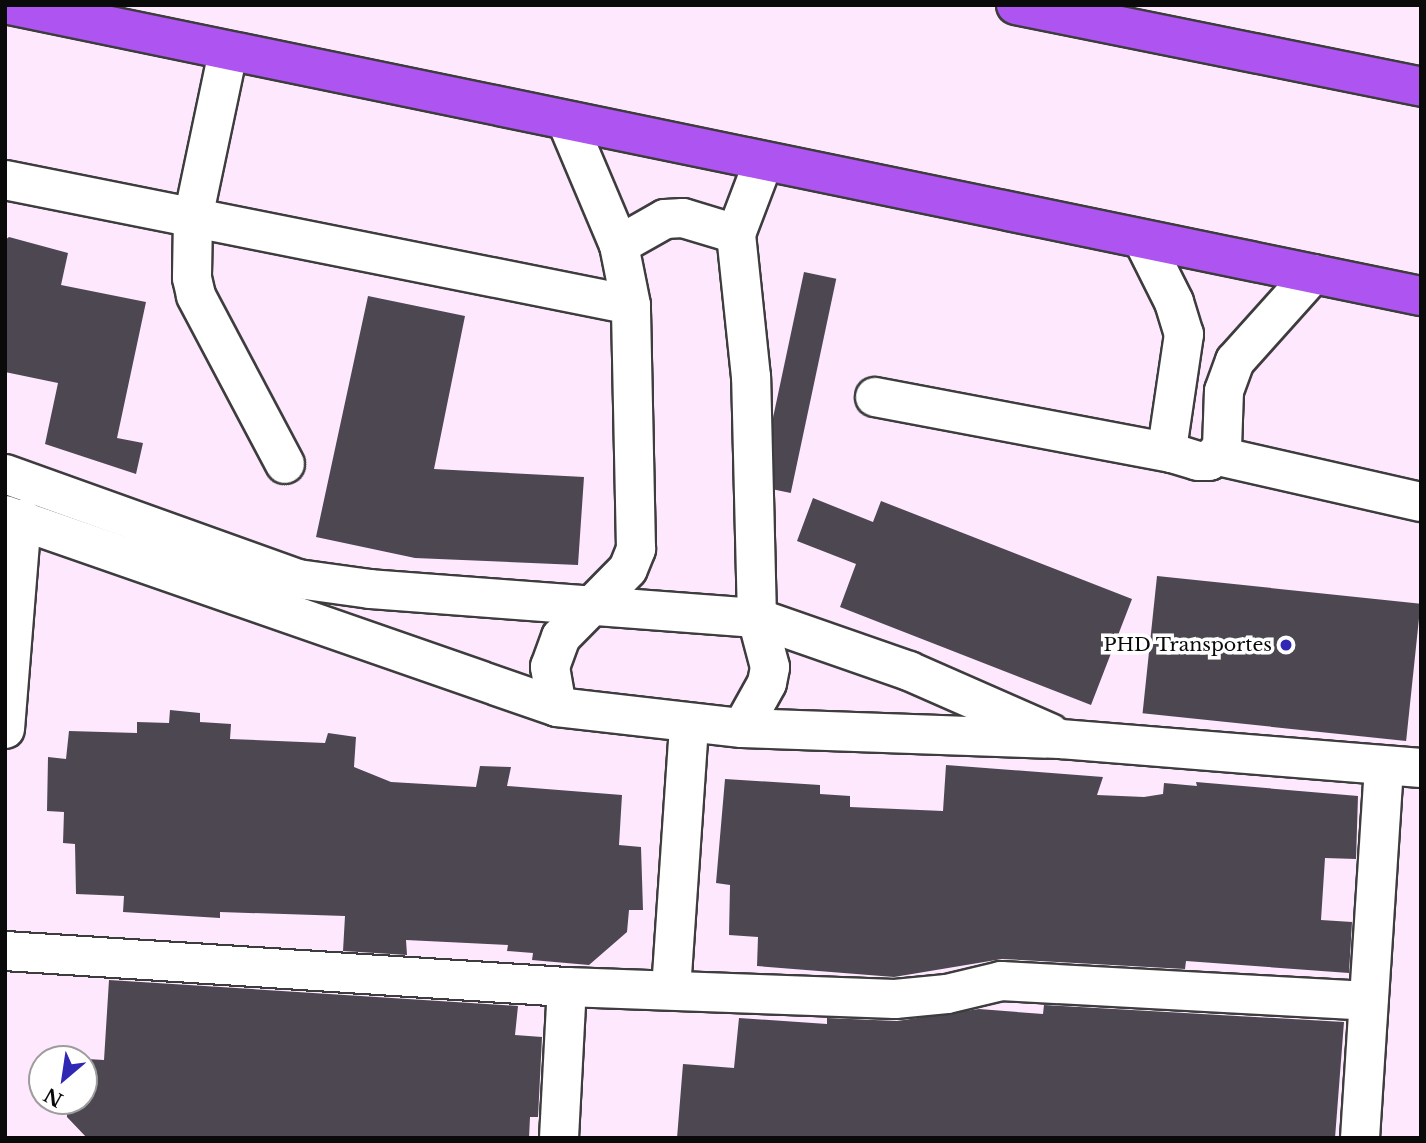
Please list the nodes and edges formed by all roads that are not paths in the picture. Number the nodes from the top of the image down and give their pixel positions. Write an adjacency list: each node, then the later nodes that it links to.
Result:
1 (9, 5): 3 (highway)
2 (1016, 5): 4 (highway)
3 (228, 51): 5 (highway); 8 (street)
4 (1421, 88)
5 (568, 124): 6 (highway); 11 (street)
6 (763, 163): 9 (street); 10 (highway)
7 (5, 180): 8 (street)
8 (193, 218): 14 (street); 18 (street)
9 (736, 234): 11 (street); 23 (street)
10 (1143, 240): 12 (highway); 16 (street)
11 (620, 245): 14 (street)
12 (1313, 274): 13 (highway); 17 (street)
13 (1421, 296)
14 (631, 305): 22 (street)
15 (875, 397): 16 (street)
16 (1172, 453): 17 (street)
17 (1218, 456): 20 (street)
18 (285, 464)
19 (5, 474): 22 (street)
20 (1421, 502)
21 (14, 517): 24 (street); 26 (street)
22 (587, 608): 23 (street); 24 (street)
23 (757, 618): 27 (street); 28 (street)
24 (557, 707): 25 (street)
25 (689, 724): 27 (street); 32 (street)
26 (5, 729)
27 (742, 729): 28 (street)
28 (1061, 739): 29 (street)
29 (1402, 767): 33 (street)
30 (5, 951): 31 (street)
31 (567, 987): 32 (street); 34 (street)
32 (671, 990): 33 (street)
33 (1368, 1001): 35 (street)
34 (559, 1138)
35 (1360, 1138)

